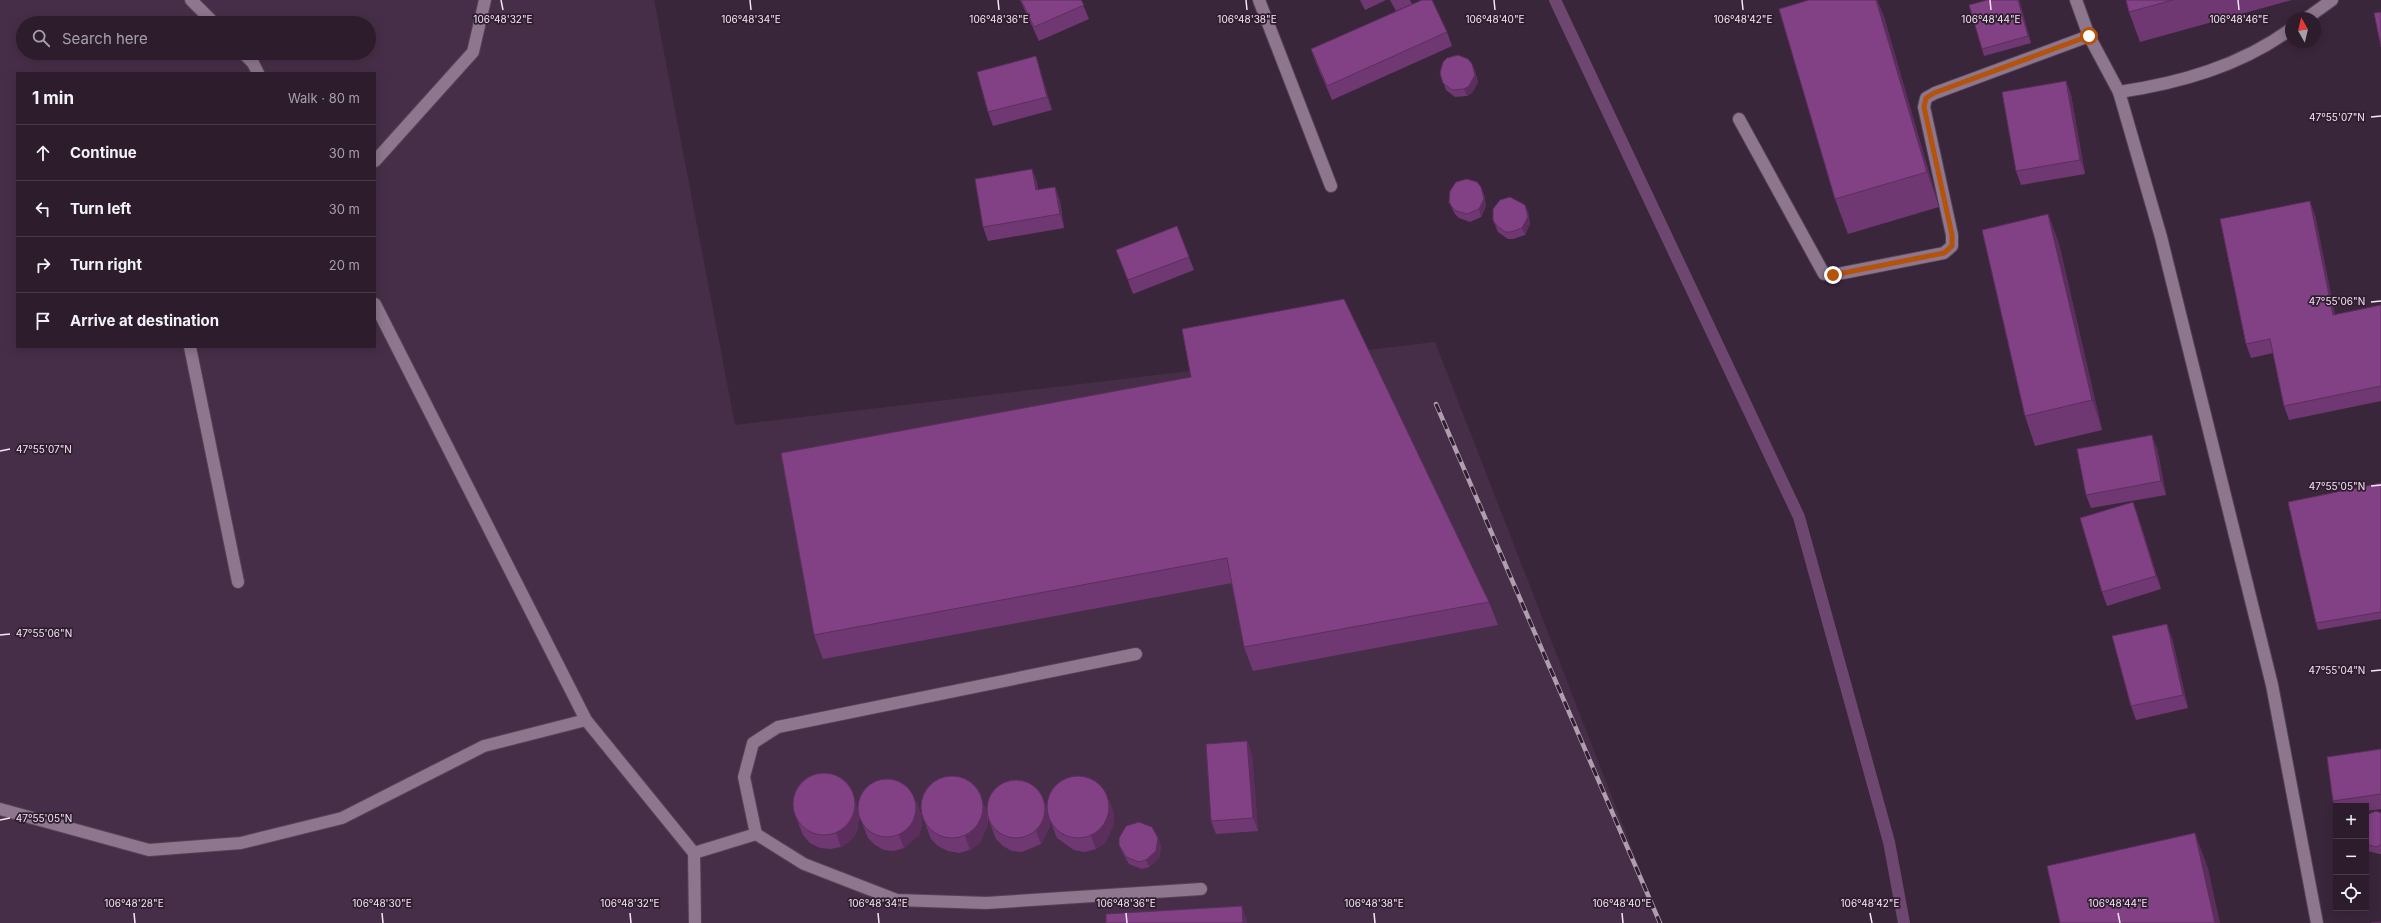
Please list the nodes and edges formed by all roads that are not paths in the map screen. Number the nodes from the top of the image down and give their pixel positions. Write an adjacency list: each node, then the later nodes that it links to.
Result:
1 (191, 0): 7 (street)
2 (485, 0): 14 (street)
3 (1259, 0): 15 (street)
4 (2076, 0): 9 (street)
5 (2332, 0): 6 (street)
6 (2315, 12)
7 (207, 16)
8 (2285, 33): 12 (street)
9 (2089, 36): 12 (street); 13 (street)
10 (247, 60): 11 (street)
11 (252, 70)
12 (2119, 92): 26 (street)
13 (1738, 119)
14 (376, 160)
15 (1331, 186)
16 (376, 306): 20 (street)
17 (190, 348): 18 (street)
18 (238, 582)
19 (1136, 654): 22 (street)
20 (586, 720): 21 (street); 23 (street)
21 (0, 809)
22 (756, 834): 23 (street); 24 (street)
23 (694, 853): 25 (street)
24 (1201, 889)
25 (695, 923)
26 (2317, 923)

